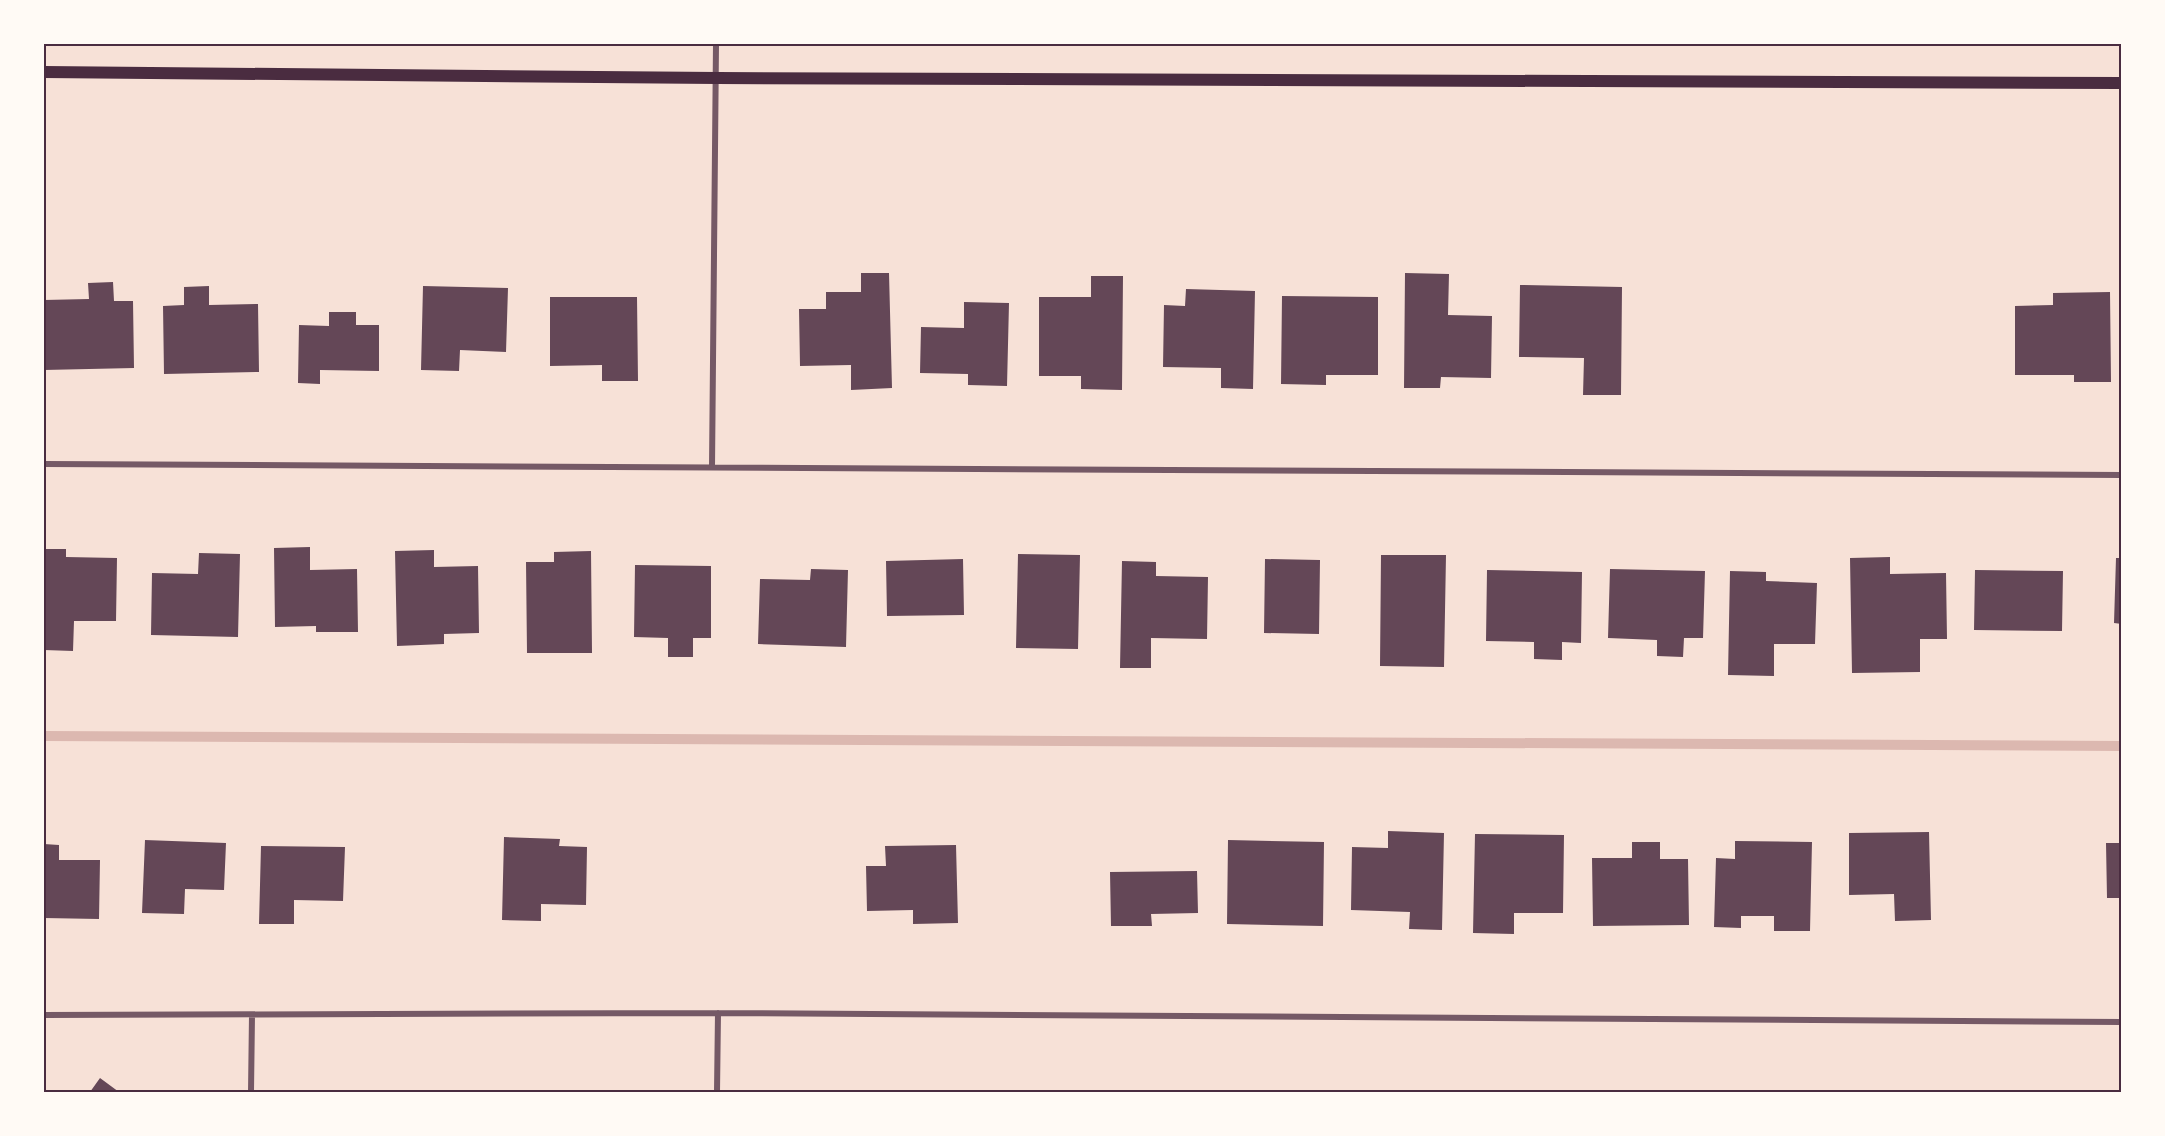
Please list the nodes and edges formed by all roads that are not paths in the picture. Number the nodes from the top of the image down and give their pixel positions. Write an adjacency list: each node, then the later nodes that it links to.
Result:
1 (716, 44): 3 (street)
2 (44, 72): 3 (main road)
3 (717, 78): 4 (main road); 6 (street)
4 (2121, 83)
5 (44, 464): 6 (street)
6 (712, 467): 7 (street)
7 (2121, 475)
8 (718, 1013): 10 (street); 11 (street); 13 (street)
9 (44, 1016): 10 (street)
10 (252, 1016): 12 (street)
11 (2121, 1022)
12 (251, 1092)
13 (717, 1092)

